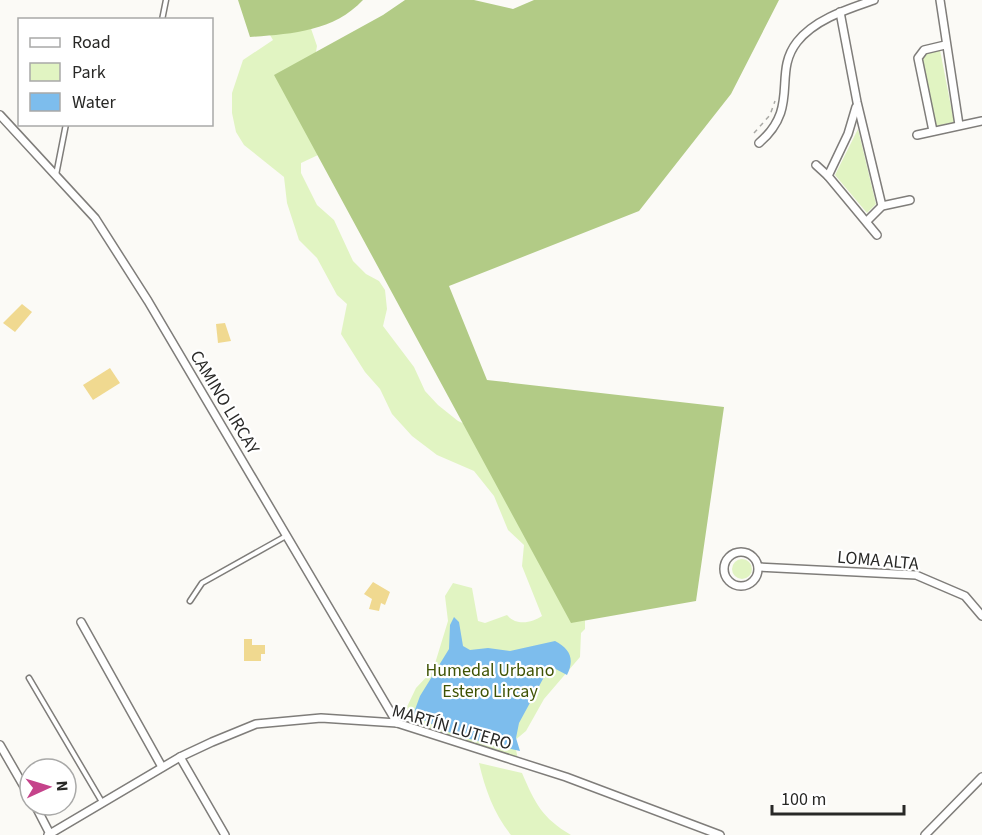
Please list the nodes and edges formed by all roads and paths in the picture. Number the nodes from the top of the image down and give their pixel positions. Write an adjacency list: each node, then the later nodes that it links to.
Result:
1 (166, 0): 5 (lane)
2 (874, 0): 4 (street)
3 (940, 0): 6 (street)
4 (840, 12): 7 (street); 14 (street)
5 (162, 18)
6 (945, 45): 10 (street); 12 (street)
7 (857, 102): 17 (street); 19 (street)
8 (0, 115): 16 (street, CAMINO LIRCAY)
9 (982, 120): 10 (street)
10 (959, 125): 12 (street)
11 (66, 126): 16 (lane)
12 (933, 130): 13 (street)
13 (917, 135)
14 (759, 143)
15 (816, 165): 17 (street)
16 (56, 176): 22 (street, CAMINO LIRCAY)
17 (828, 176): 20 (street)
18 (910, 200): 19 (street)
19 (882, 206): 20 (street)
20 (867, 221): 21 (street)
21 (877, 235)
22 (286, 536): 24 (lane); 28 (street, CAMINO LIRCAY)
23 (759, 567): 23 (street, LOMA ALTA); 25 (street, LOMA ALTA)
24 (190, 601)
25 (982, 616)
26 (81, 622): 31 (street)
27 (29, 678): 34 (lane)
28 (397, 723): 30 (street, MARTÍN LUTERO); 38 (street, MARTÍN LUTERO)
29 (0, 745): 32 (street)
30 (180, 757): 31 (street, MARTÍN LUTERO); 37 (street)
31 (162, 767): 34 (street, MARTÍN LUTERO)
32 (18, 776)
33 (982, 777): 39 (street)
34 (102, 803): 36 (street, MARTÍN LUTERO)
35 (41, 817): 36 (street)
36 (49, 835)
37 (225, 835)
38 (720, 835)
39 (925, 835)

